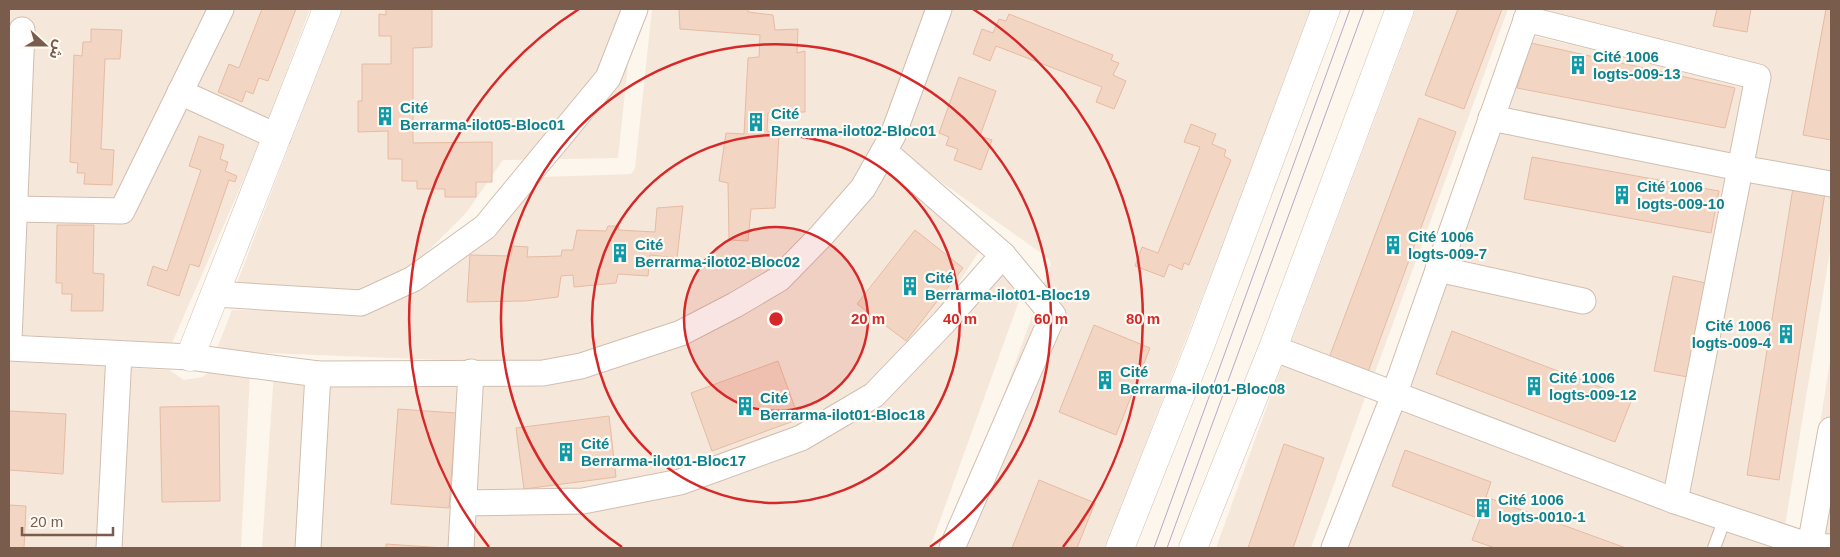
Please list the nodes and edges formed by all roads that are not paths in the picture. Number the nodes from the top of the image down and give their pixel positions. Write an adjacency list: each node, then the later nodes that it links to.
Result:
1 (221, 9): 9 (street)
2 (326, 9): 11 (street)
3 (635, 9): 18 (street)
4 (939, 9): 12 (street)
5 (1326, 9): 37 (street)
6 (1400, 9): 22 (street)
7 (1528, 14): 10 (street); 13 (street)
8 (22, 30): 15 (street)
9 (180, 92): 11 (street); 15 (street)
10 (1491, 118): 13 (street); 17 (street)
11 (278, 137): 18 (street)
12 (884, 151): 16 (street); 25 (street)
13 (1740, 168): 14 (street); 29 (street)
14 (1831, 184)
15 (14, 209): 20 (street)
16 (1003, 255): 30 (street); 36 (street)
17 (1438, 269): 19 (street); 27 (street)
18 (215, 294): 24 (street)
19 (1583, 301)
20 (9, 340)
21 (9, 348): 23 (street)
22 (1273, 348): 27 (street); 38 (street)
23 (119, 354): 24 (street); 33 (street)
24 (190, 357): 26 (street)
25 (471, 372): 26 (street); 30 (street)
26 (318, 374): 34 (street)
27 (1394, 395): 29 (street); 39 (street)
28 (1830, 440): 32 (street)
29 (1675, 501): 31 (street)
30 (463, 503): 35 (street)
31 (1725, 518): 32 (street); 40 (lane)
32 (1822, 547)
33 (109, 548)
34 (308, 548)
35 (461, 548)
36 (952, 548)
37 (1120, 548)
38 (1193, 548)
39 (1334, 548)
40 (1714, 548)

